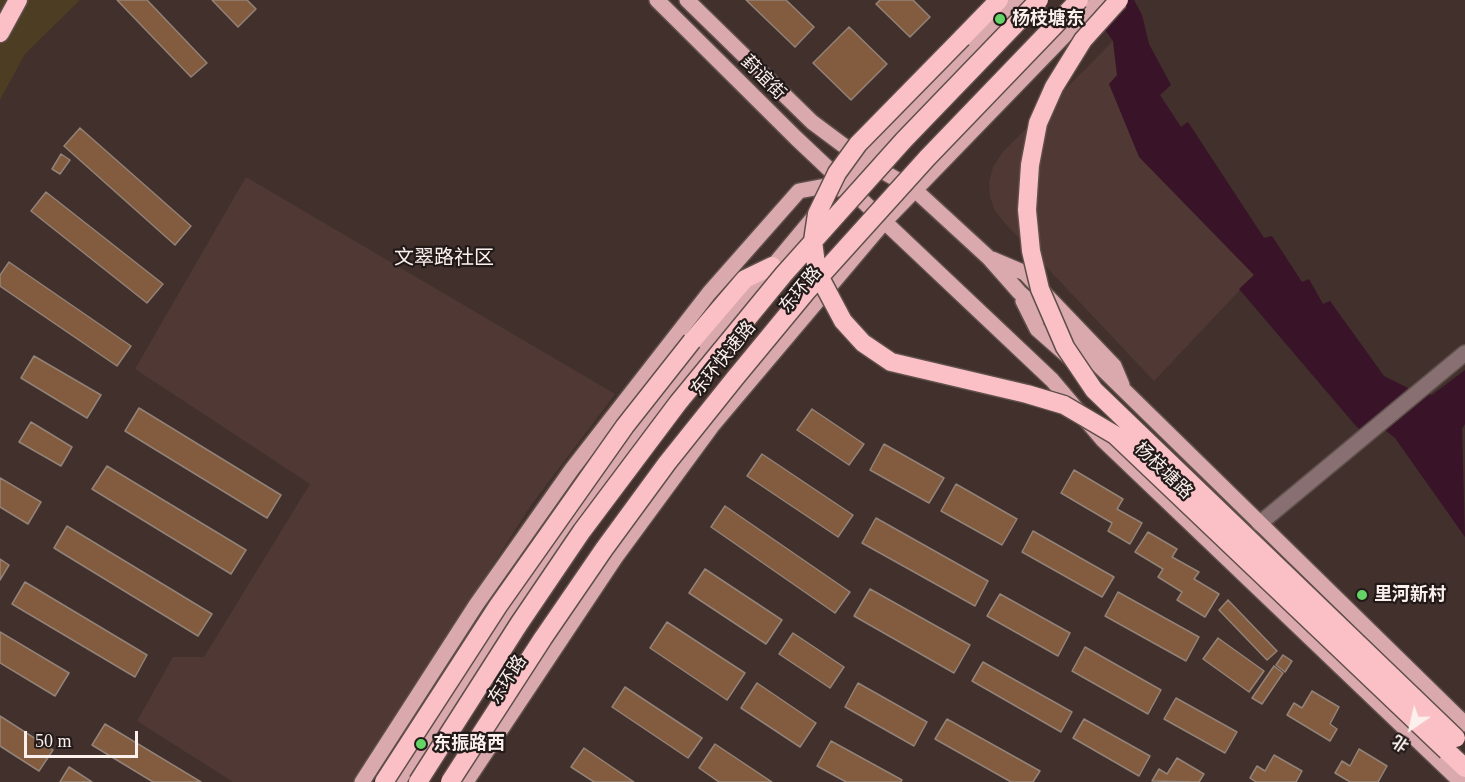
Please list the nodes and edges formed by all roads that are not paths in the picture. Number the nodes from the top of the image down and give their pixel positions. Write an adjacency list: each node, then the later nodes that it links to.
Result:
1 (18, 0): 10 (highway)
2 (657, 0): 12 (main road, 葑谊街)
3 (687, 0): 11 (main road, 葑谊街)
4 (999, 0): 22 (highway, bridge)
5 (1017, 0): 11 (main road, 东环路)
6 (1040, 0): 27 (highway, 东环快速路, bridge)
7 (1099, 0): 9 (main road, 东环路)
8 (1119, 0): 22 (highway, bridge)
9 (1082, 7): 13 (main road, 东环路); 28 (highway, 东环快速路, bridge)
10 (0, 33)
11 (863, 160): 12 (main road, 东环路); 13 (main road, 杨枝塘路)
12 (844, 182): 14 (main road, 杨枝塘路); 16 (main road, 东环路); 20 (main road)
13 (915, 190): 14 (main road, 东环路); 15 (main road, 杨枝塘路)
14 (885, 221): 29 (main road, 东环路); 30 (main road, 杨枝塘路)
15 (989, 258): 18 (main road, 杨枝塘路); 18 (main road, 杨枝塘路)
16 (772, 266): 21 (main road, 东环路); 25 (highway, bridge)
17 (1465, 353): 19 (street)
18 (1126, 393): 19 (main road, 杨枝塘路)
19 (1259, 524): 22 (main road, 杨枝塘路)
20 (421, 688): 21 (main road); 24 (main road)
21 (442, 711): 26 (main road, 东环路)
22 (1458, 740): 23 (highway)
23 (1465, 768)
24 (362, 782)
25 (384, 782)
26 (398, 782)
27 (418, 782)
28 (450, 782)
29 (466, 782)
30 (1461, 782)

